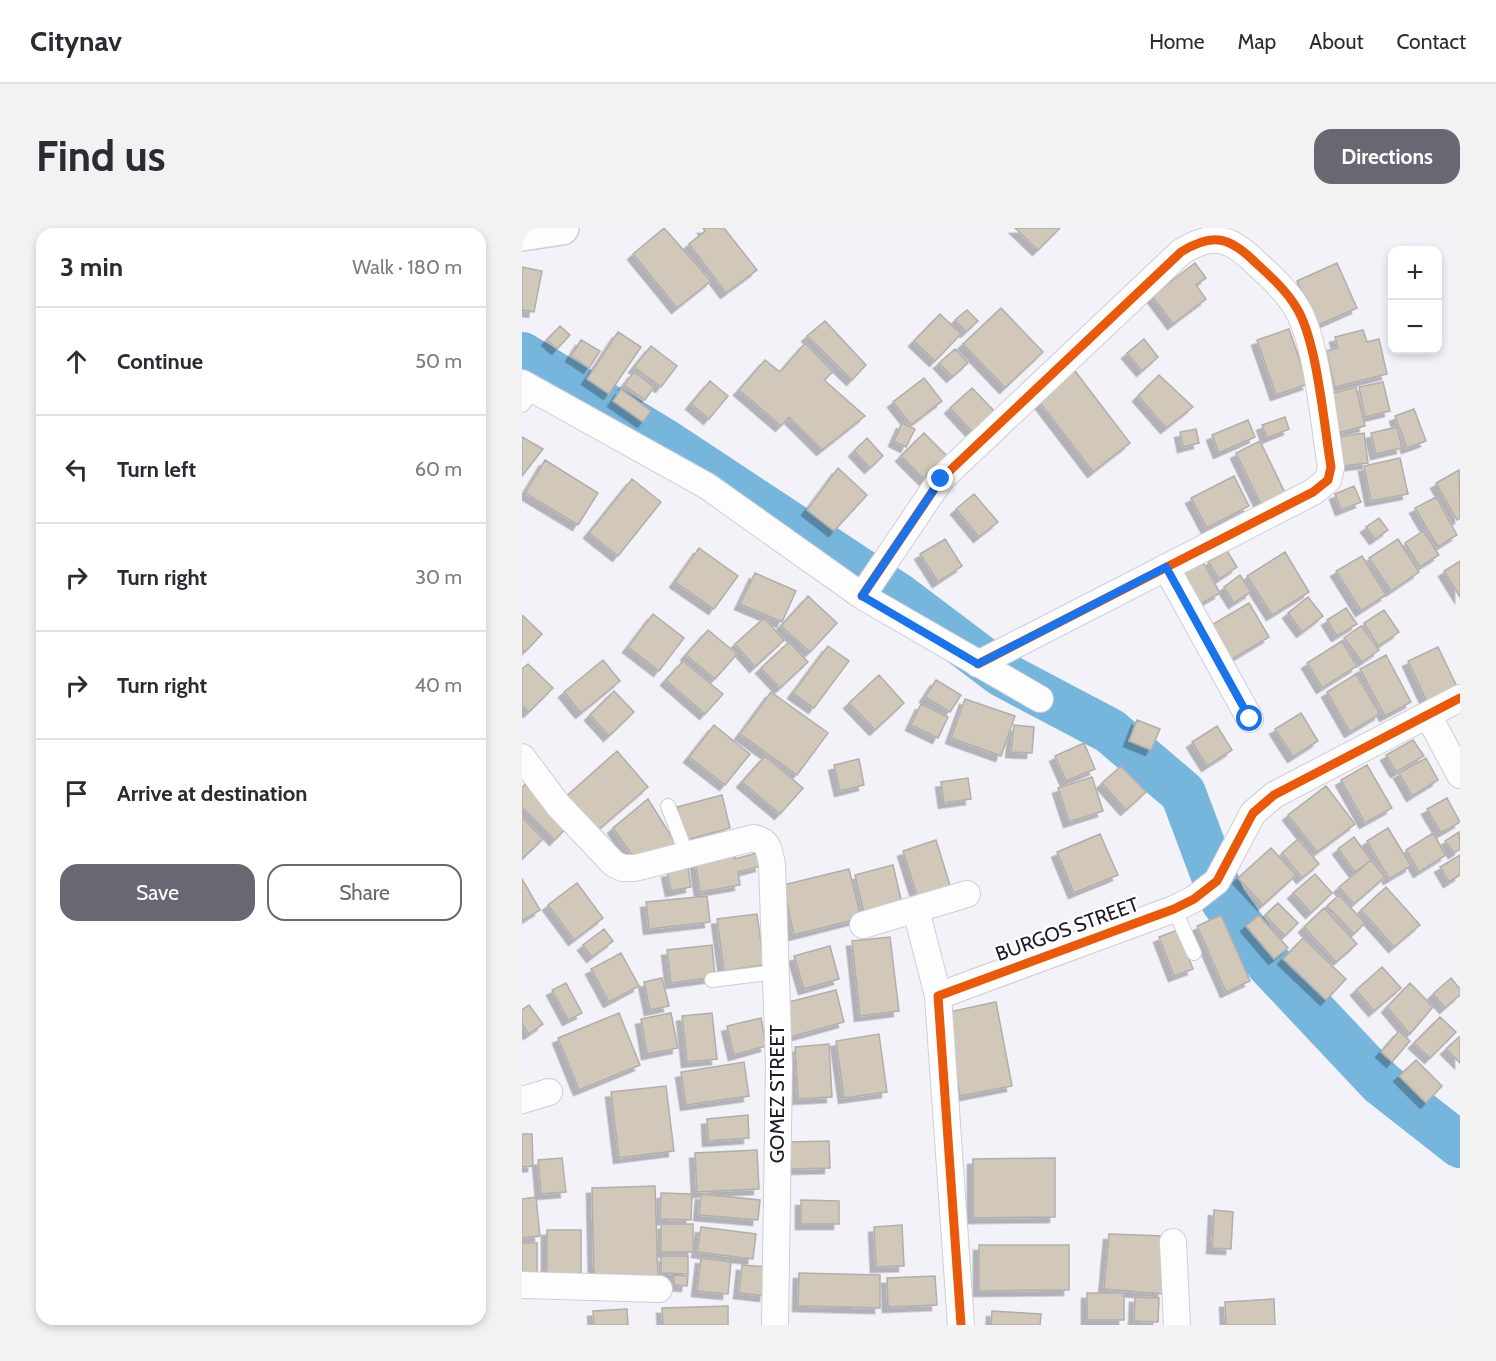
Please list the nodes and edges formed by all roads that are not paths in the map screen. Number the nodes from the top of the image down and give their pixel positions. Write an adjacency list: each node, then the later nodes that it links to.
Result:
1 (562, 228): 2 (street)
2 (522, 234)
3 (526, 393): 5 (street)
4 (1166, 567): 5 (street); 6 (street); 10 (street)
5 (866, 591): 6 (street)
6 (978, 664): 8 (street)
7 (1460, 698): 9 (street, BURGOS STREET)
8 (1041, 699)
9 (1428, 715): 12 (street); 16 (street, BURGOS STREET)
10 (1250, 719)
11 (522, 758): 14 (street)
12 (1460, 775)
13 (668, 806): 14 (lane)
14 (687, 855): 20 (street, GOMEZ STREET)
15 (967, 894): 17 (street)
16 (1174, 909): 19 (lane); 22 (street, BURGOS STREET)
17 (916, 910): 18 (street); 22 (street)
18 (863, 925)
19 (1194, 953)
20 (776, 972): 21 (lane); 28 (street, GOMEZ STREET)
21 (712, 980)
22 (938, 996): 29 (street)
23 (549, 1092): 24 (street)
24 (522, 1100)
25 (1173, 1242): 30 (street)
26 (522, 1285): 27 (street)
27 (658, 1289)
28 (775, 1325)
29 (962, 1325)
30 (1177, 1325)

